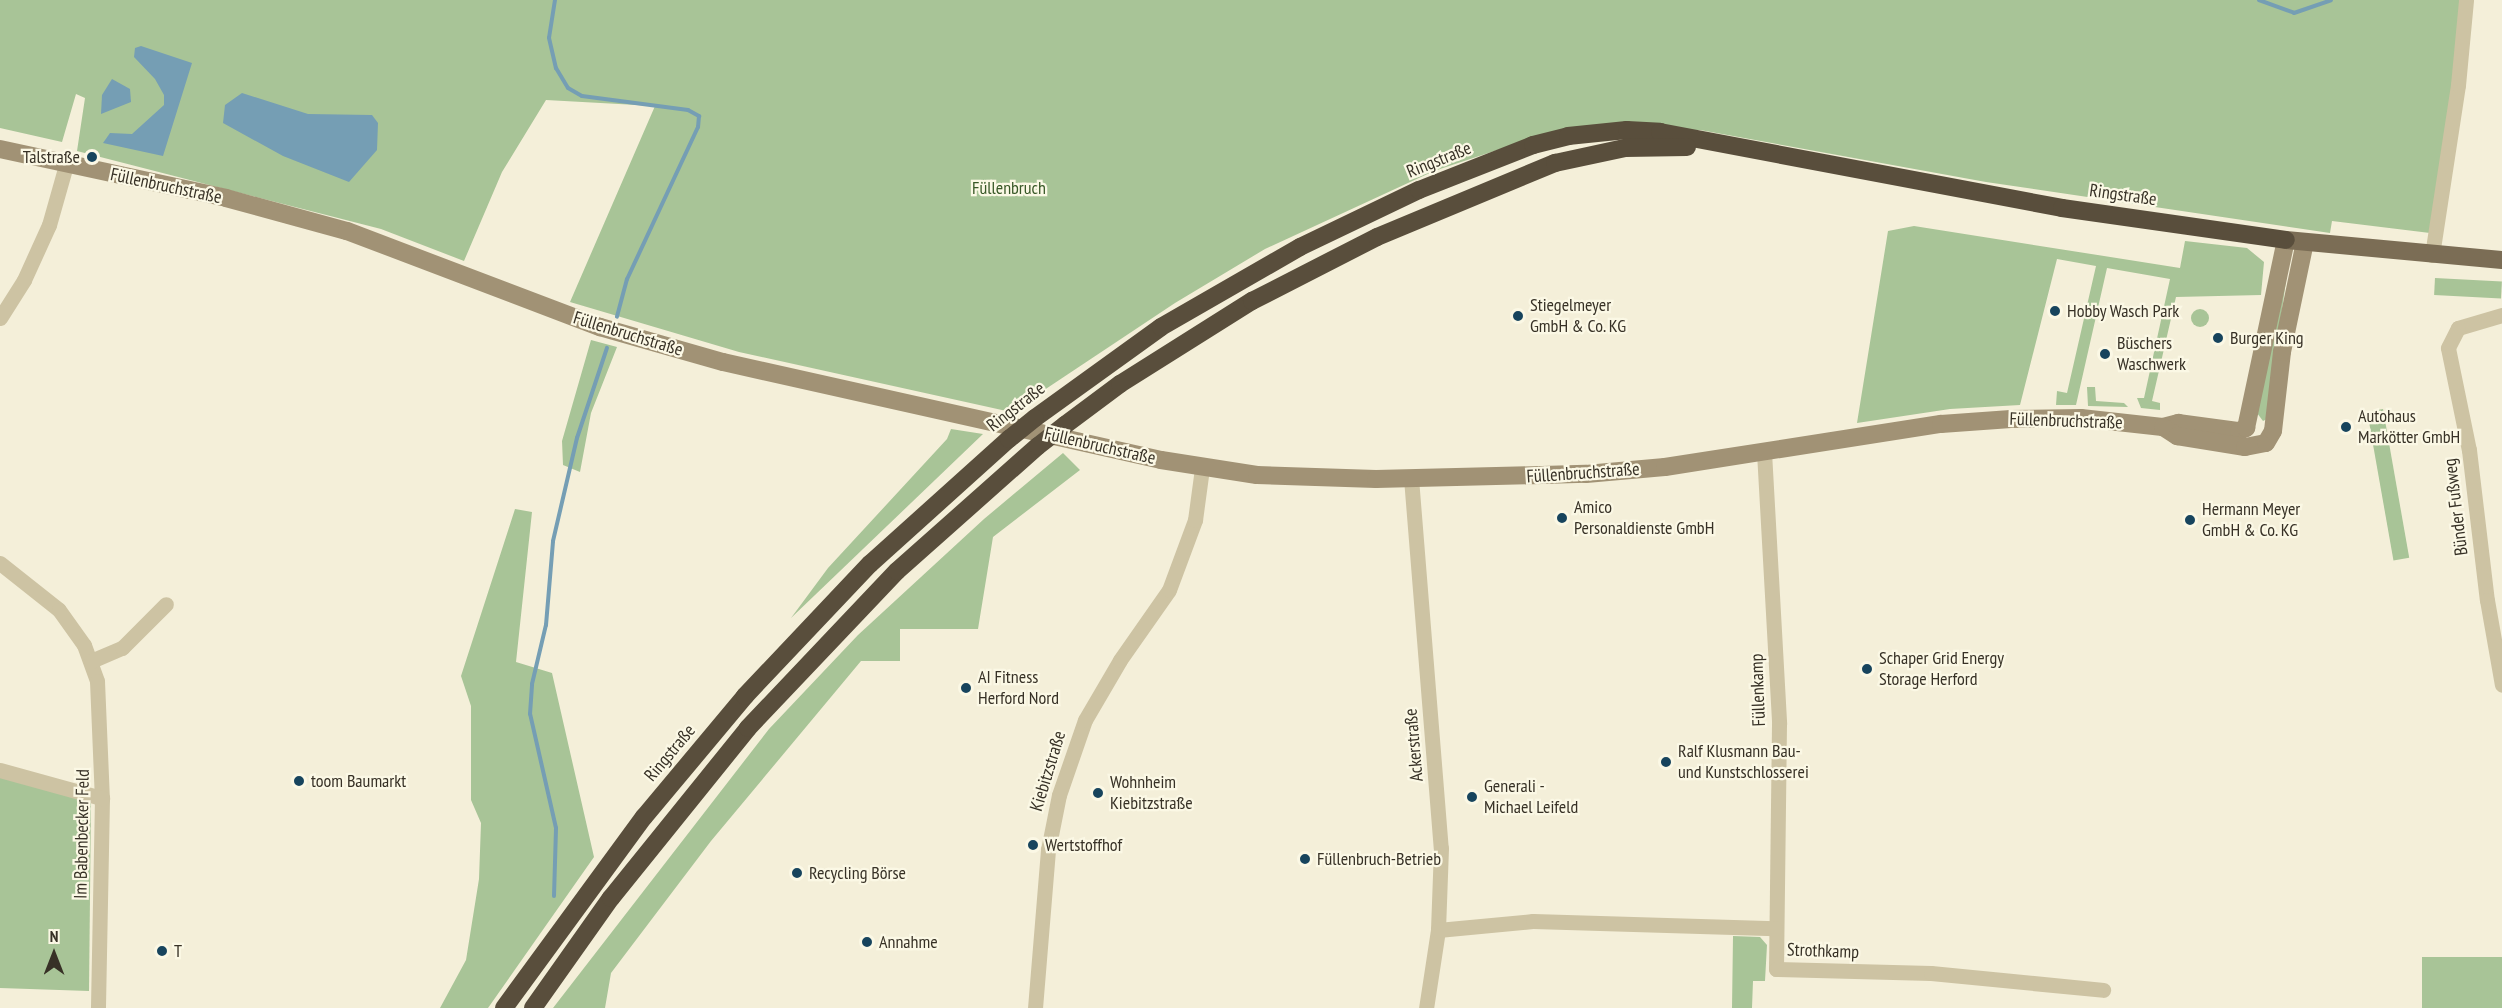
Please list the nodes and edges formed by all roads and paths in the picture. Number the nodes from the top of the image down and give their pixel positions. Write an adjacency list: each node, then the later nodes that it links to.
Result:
1 (2466, 0): 7 (street)
2 (0, 149): 4 (street, Füllenbruchstraße)
3 (1740, 149): 5 (highway, Ringstraße); 27 (highway, Ringstraße, bridge); 28 (highway, Ringstraße, bridge)
4 (66, 165): 10 (street); 15 (street, Füllenbruchstraße)
5 (2286, 240): 6 (main road, Ringstraße); 12 (street)
6 (2305, 242): 7 (main road, Ringstraße); 13 (street)
7 (2432, 255): 8 (main road, Ringstraße)
8 (2502, 261)
9 (2502, 315): 20 (street, Bünder Fußweg)
10 (0, 318)
11 (2163, 427): 12 (street, Füllenbruchstraße); 13 (street, Füllenbruchstraße); 14 (street, Füllenbruchstraße)
12 (2246, 428): 13 (street)
13 (2266, 443)
14 (1764, 452): 16 (street, Füllenbruchstraße); 23 (street, Füllenkamp)
15 (1202, 468): 16 (street, Füllenbruchstraße); 29 (street, Kiebitzstraße)
16 (1411, 478): 24 (street, Ackerstraße)
17 (0, 563): 19 (street, Im Babenbecker Feld)
18 (166, 604): 19 (street)
19 (91, 661): 22 (street, Im Babenbecker Feld)
20 (2502, 686)
21 (0, 770): 22 (street)
22 (102, 798): 26 (street, Im Babenbecker Feld)
23 (1775, 928): 24 (street, Strothkamp); 25 (street, Strothkamp)
24 (1438, 930): 30 (street, Ackerstraße)
25 (2103, 990)
26 (98, 1008)
27 (504, 1008)
28 (533, 1008)
29 (1035, 1008)
30 (1426, 1008)

